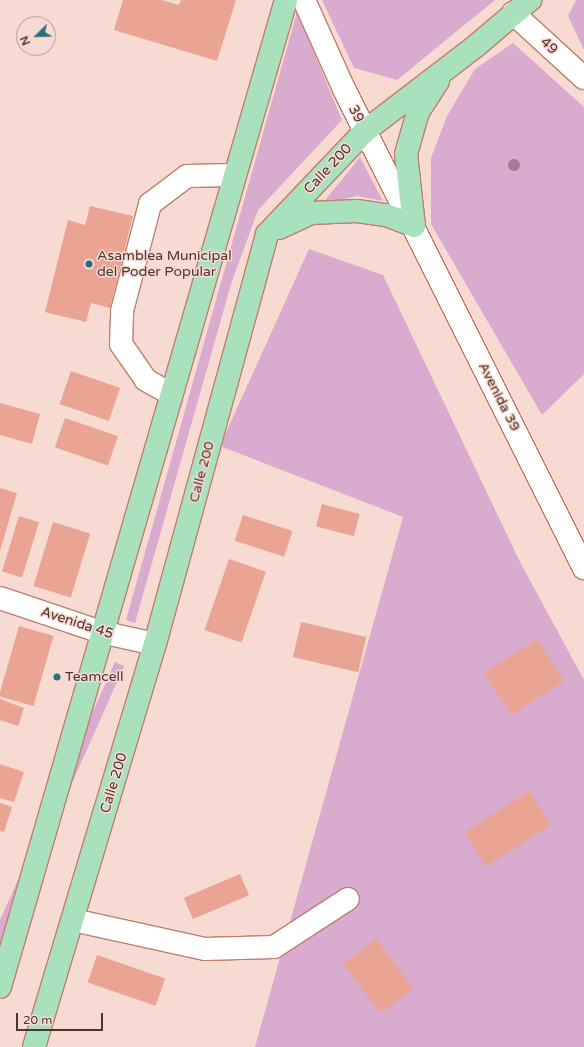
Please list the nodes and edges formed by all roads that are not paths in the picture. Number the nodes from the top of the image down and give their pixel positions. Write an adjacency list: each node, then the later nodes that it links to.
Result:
1 (286, 0): 8 (main road)
2 (304, 0): 7 (street, 39)
3 (530, 0): 4 (main road, Calle 200)
4 (517, 7): 5 (main road, Calle 200); 6 (street, 49)
5 (446, 68): 7 (main road, Calle 200); 9 (main road)
6 (584, 78)
7 (365, 130): 9 (street, 39); 10 (main road, Calle 200)
8 (235, 175): 11 (main road); 11 (street)
9 (414, 226): 10 (main road); 12 (street, Avenida 39)
10 (267, 234): 15 (main road, Calle 200)
11 (171, 394): 14 (main road)
12 (584, 568)
13 (0, 598): 14 (street, Avenida 45)
14 (101, 632): 15 (street, Avenida 45); 18 (main road)
15 (155, 644): 17 (main road, Calle 200)
16 (348, 899): 17 (street)
17 (73, 920): 19 (main road, Calle 200)
18 (0, 987)
19 (34, 1047)

